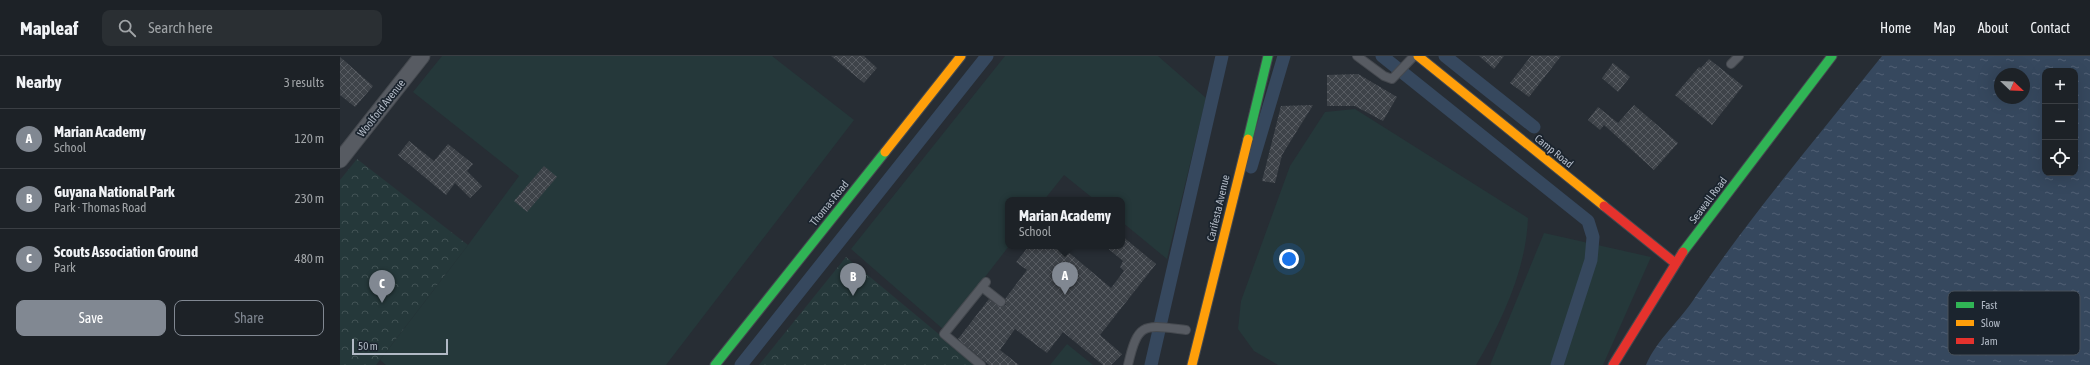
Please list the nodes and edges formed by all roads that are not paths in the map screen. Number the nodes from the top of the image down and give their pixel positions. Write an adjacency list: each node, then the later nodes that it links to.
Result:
1 (422, 56): 10 (street, Woolford Avenue)
2 (961, 56): 14 (street, Thomas Road)
3 (1268, 56): 17 (street, Carifesta Avenue)
4 (1357, 56): 8 (lane)
5 (1418, 56): 11 (street, Camp Road)
6 (1739, 56): 9 (lane)
7 (1832, 56): 11 (street, Seawall Road)
8 (1411, 59)
9 (1731, 64)
10 (340, 160)
11 (1675, 264): 18 (street, Seawall Road)
12 (1001, 302): 15 (lane)
13 (1186, 330): 16 (lane)
14 (715, 365)
15 (981, 365)
16 (1128, 365)
17 (1192, 365)
18 (1613, 365)

